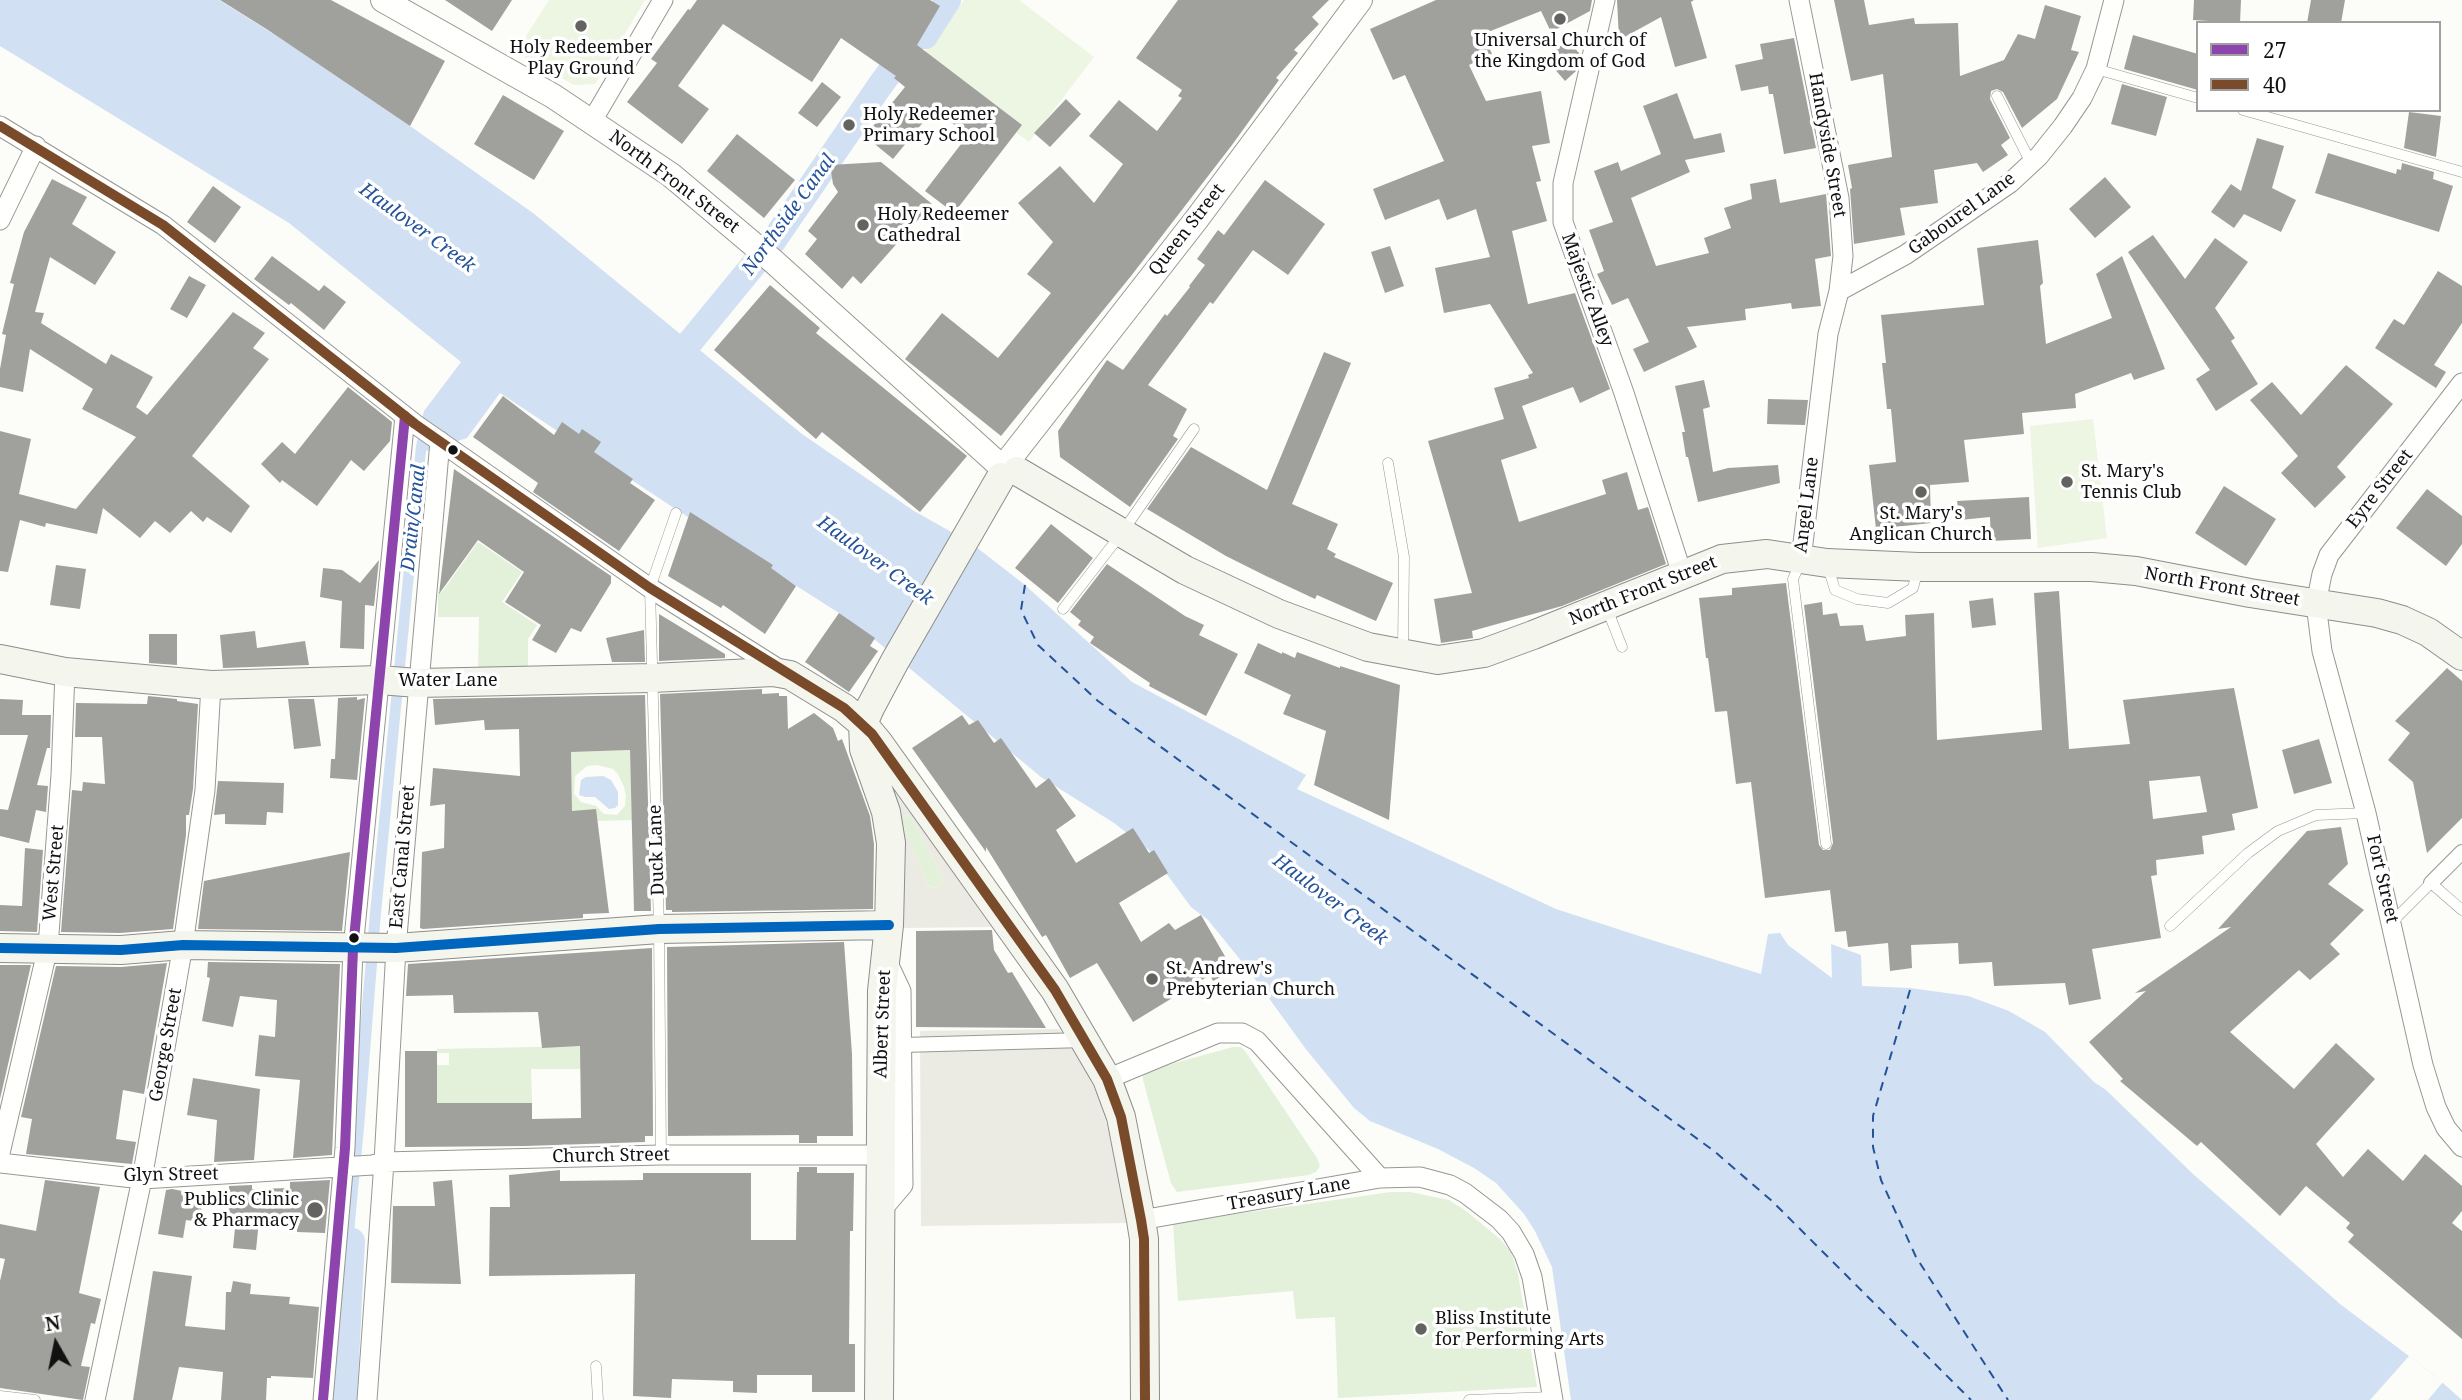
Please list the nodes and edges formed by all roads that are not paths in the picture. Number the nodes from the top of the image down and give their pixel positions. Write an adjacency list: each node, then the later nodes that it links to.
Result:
1 (383, 0): 11 (street, North Front Street)
2 (663, 0): 11 (street)
3 (1360, 0): 23 (street, Queen Street)
4 (1605, 0): 28 (street, Majestic Alley)
5 (1799, 0): 17 (street, Handyside Street)
6 (2114, 0): 7 (street, Gabourel Lane)
7 (2096, 69): 9 (lane); 14 (street, Gabourel Lane)
8 (1997, 96): 14 (lane)
9 (2196, 97)
10 (2250, 112): 15 (lane)
11 (592, 121): 23 (street, North Front Street)
12 (0, 126): 13 (street)
13 (36, 146): 16 (street); 19 (street)
14 (2031, 163): 17 (street, Gabourel Lane)
15 (2462, 172)
16 (0, 220)
17 (1839, 291): 26 (street, Angel Lane)
18 (2462, 383): 30 (street, Eyre Street)
19 (410, 420): 21 (street); 40 (street)
20 (1194, 429): 25 (lane)
21 (437, 438): 29 (street); 40 (street, East Canal Street)
22 (1388, 463): 34 (lane)
23 (1006, 467): 25 (main road, North Front Street); 42 (main road, Queen Street)
24 (676, 513): 29 (lane)
25 (1121, 534): 32 (lane); 34 (main road, North Front Street)
26 (1814, 561): 27 (main road, North Front Street); 27 (lane); 28 (main road, North Front Street); 44 (lane, Angel Lane)
27 (1919, 567): 30 (main road, North Front Street)
28 (1682, 574): 31 (main road, North Front Street)
29 (650, 588): 38 (street); 39 (lane, Duck Lane)
30 (2316, 604): 35 (main road, North Front Street); 43 (street, Fort Street)
31 (1606, 606): 33 (lane); 34 (main road, North Front Street)
32 (1063, 609)
33 (1622, 647)
34 (1404, 655)
35 (2462, 656)
36 (0, 659): 37 (main road, Water Lane)
37 (65, 672): 41 (main road, Water Lane); 53 (street, West Street)
38 (789, 675): 39 (main road, Water Lane); 42 (main road)
39 (652, 678): 40 (main road, Water Lane); 51 (lane, Duck Lane)
40 (398, 681): 41 (main road, Water Lane); 55 (street, East Canal Street); 55 (street)
41 (211, 685): 52 (street, George Street)
42 (863, 724): 49 (main road, Albert Street); 57 (main road)
43 (2366, 813): 48 (street, Fort Street); 50 (lane)
44 (1826, 844)
45 (2462, 852): 46 (street)
46 (2431, 883): 47 (lane); 48 (lane)
47 (2462, 910)
48 (2392, 922): 60 (street, Fort Street)
49 (889, 925): 51 (main road); 56 (main road, Albert Street)
50 (2170, 926)
51 (659, 929): 55 (main road); 62 (lane, Duck Lane)
52 (183, 945): 53 (main road); 55 (main road); 67 (street, George Street)
53 (48, 947): 54 (main road); 61 (street, West Street)
54 (0, 948)
55 (373, 948): 65 (street, East Canal Street); 65 (street)
56 (886, 958): 58 (street); 63 (main road, Albert Street)
57 (1086, 1040): 58 (street); 59 (main road)
58 (902, 1045): 68 (street)
59 (1107, 1079): 66 (street); 69 (main road)
60 (2462, 1147)
61 (0, 1153)
62 (661, 1155): 63 (street, Church Street); 65 (street, Church Street)
63 (880, 1155): 68 (main road, Albert Street)
64 (0, 1163): 67 (street, Glyn Street)
65 (364, 1165): 67 (street, Glyn Street); 75 (street); 76 (street, East Canal Street)
66 (1380, 1178): 69 (street, Treasury Lane); 72 (street, Treasury Lane)
67 (142, 1179): 74 (street, George Street)
68 (880, 1212): 78 (main road, Albert Street)
69 (1142, 1220): 79 (main road)
70 (596, 1366): 77 (lane)
71 (0, 1396): 73 (lane)
72 (1553, 1399): 80 (lane)
73 (35, 1400)
74 (94, 1400)
75 (323, 1400)
76 (367, 1400)
77 (598, 1400)
78 (879, 1400)
79 (1145, 1400)
80 (1469, 1400)

